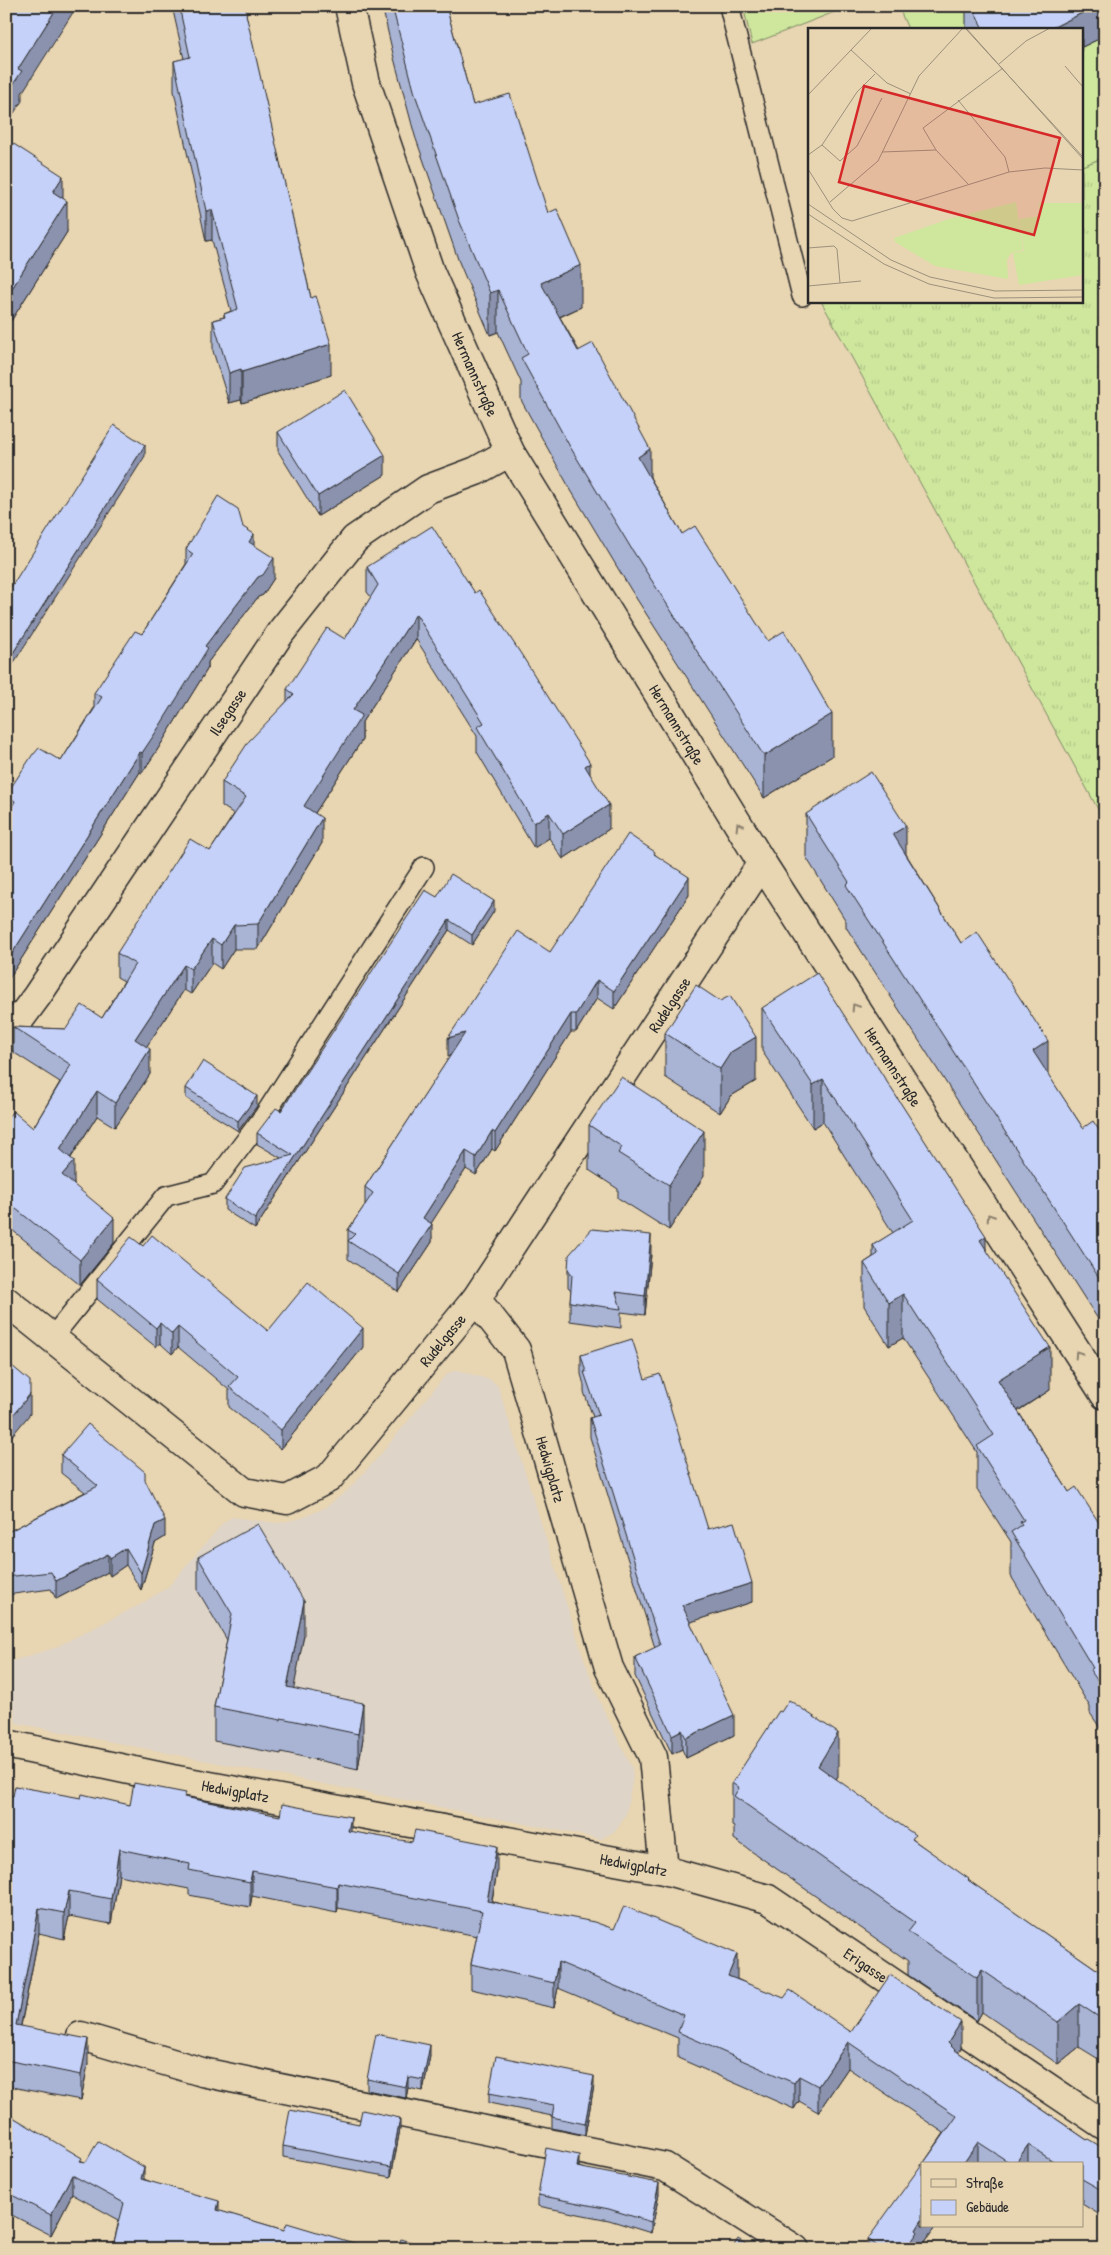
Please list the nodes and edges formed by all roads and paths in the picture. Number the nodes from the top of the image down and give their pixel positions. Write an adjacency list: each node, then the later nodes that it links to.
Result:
1 (349, 6): 4 (street, Hermannstraße)
2 (729, 6): 3 (lane)
3 (802, 296)
4 (510, 452): 5 (street, Hermannstraße, one-way to 4); 7 (street, Ilsegasse)
5 (762, 863): 8 (street, Rudelgasse); 11 (street, Hermannstraße, one-way to 5)
6 (424, 867): 10 (lane)
7 (6, 1038)
8 (476, 1299): 10 (street, Rudelgasse); 13 (street, Hedwigplatz)
9 (6, 1301): 10 (street, Rudelgasse)
10 (52, 1339)
11 (1105, 1395)
12 (6, 1744): 13 (street, Hedwigplatz)
13 (664, 1870): 15 (street, Erigasse)
14 (81, 2036): 16 (street)
15 (1105, 2126)
16 (796, 2249)

